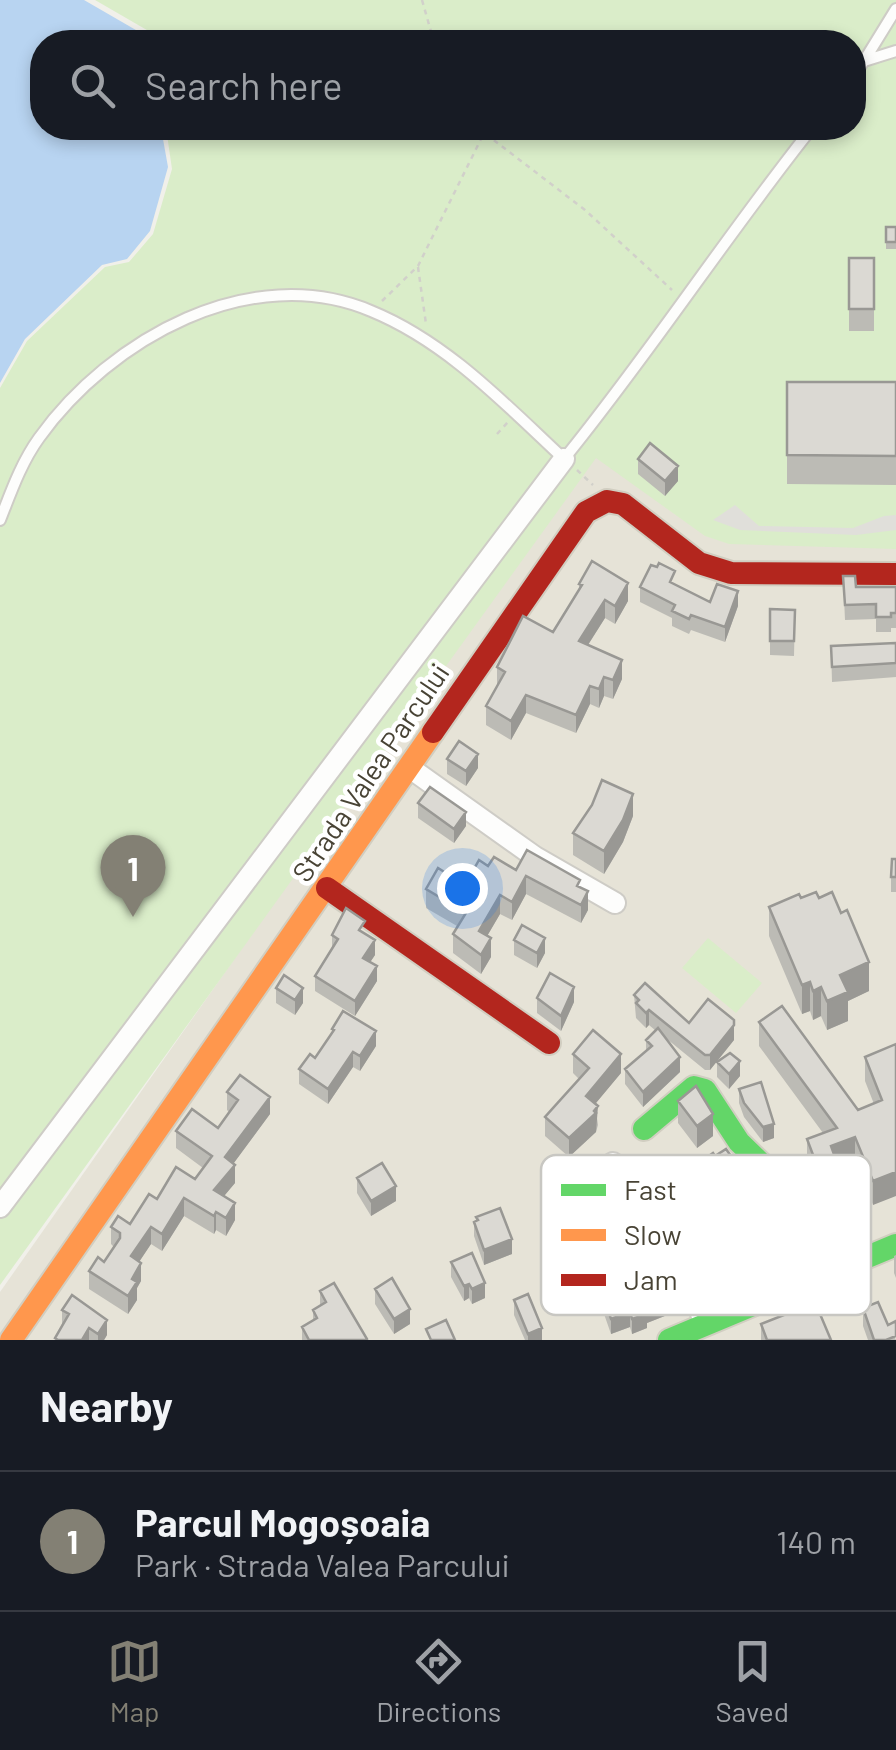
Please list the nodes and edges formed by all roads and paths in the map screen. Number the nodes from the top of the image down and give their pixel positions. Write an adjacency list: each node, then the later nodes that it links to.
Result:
1 (422, 0): 3 (path)
2 (896, 8): 5 (lane)
3 (431, 30)
4 (896, 51): 6 (lane)
5 (866, 59)
6 (866, 61)
7 (481, 140): 10 (path)
8 (492, 140): 11 (path)
9 (802, 140): 11 (lane)
10 (418, 266): 12 (path); 13 (path)
11 (684, 301): 14 (lane)
12 (371, 310): 13 (lane); 16 (lane)
13 (429, 345): 14 (lane)
14 (564, 460): 15 (path); 24 (street)
15 (607, 501): 17 (street); 18 (street, Strada Valea Parcului)
16 (0, 520)
17 (896, 574)
18 (410, 768): 19 (street, Strada Valea Parcului); 20 (street)
19 (328, 888): 21 (street); 30 (street, Strada Valea Parcului)
20 (615, 903)
21 (548, 1043)
22 (644, 1129): 23 (street)
23 (751, 1155)
24 (0, 1207)
25 (896, 1244): 26 (street)
26 (871, 1255)
27 (701, 1315): 29 (street)
28 (729, 1315): 29 (street)
29 (705, 1325): 31 (street)
30 (11, 1340)
31 (669, 1340)

